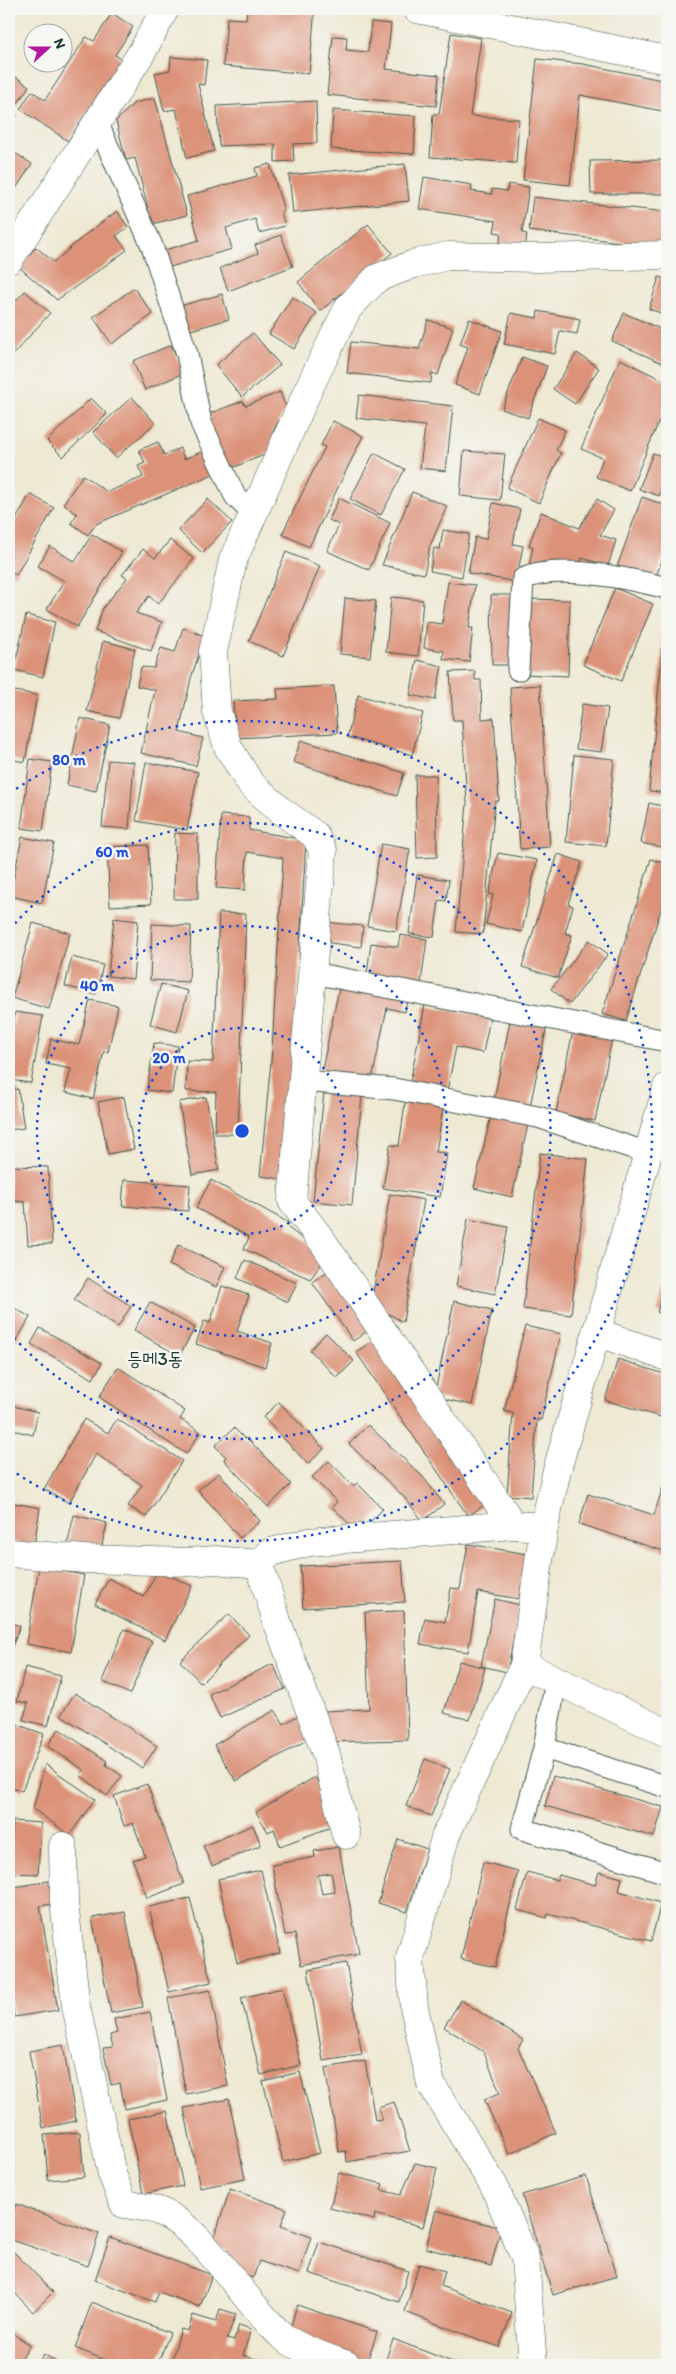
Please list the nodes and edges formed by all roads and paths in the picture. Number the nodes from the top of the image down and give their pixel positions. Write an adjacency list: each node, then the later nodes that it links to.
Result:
1 (166, 9): 4 (street)
2 (417, 9): 3 (street)
3 (667, 60)
4 (97, 122): 6 (street); 7 (lane)
5 (667, 255): 7 (street)
6 (9, 260)
7 (253, 514): 10 (street)
8 (667, 588): 9 (lane)
9 (518, 670)
10 (313, 973): 11 (lane); 12 (street)
11 (667, 1041)
12 (303, 1081): 14 (lane); 17 (street)
13 (667, 1087): 14 (street)
14 (648, 1153): 15 (street)
15 (596, 1332): 16 (street); 18 (street)
16 (667, 1357)
17 (513, 1525): 18 (street); 20 (street)
18 (544, 1527): 21 (street)
19 (9, 1553): 20 (street)
20 (259, 1564): 26 (street)
21 (524, 1665): 22 (street); 30 (street)
22 (556, 1680): 23 (street); 24 (lane)
23 (667, 1733)
24 (544, 1748): 25 (lane); 28 (lane)
25 (667, 1787)
26 (346, 1835)
27 (63, 1846): 29 (street)
28 (667, 1873)
29 (347, 2365)
30 (533, 2365)

